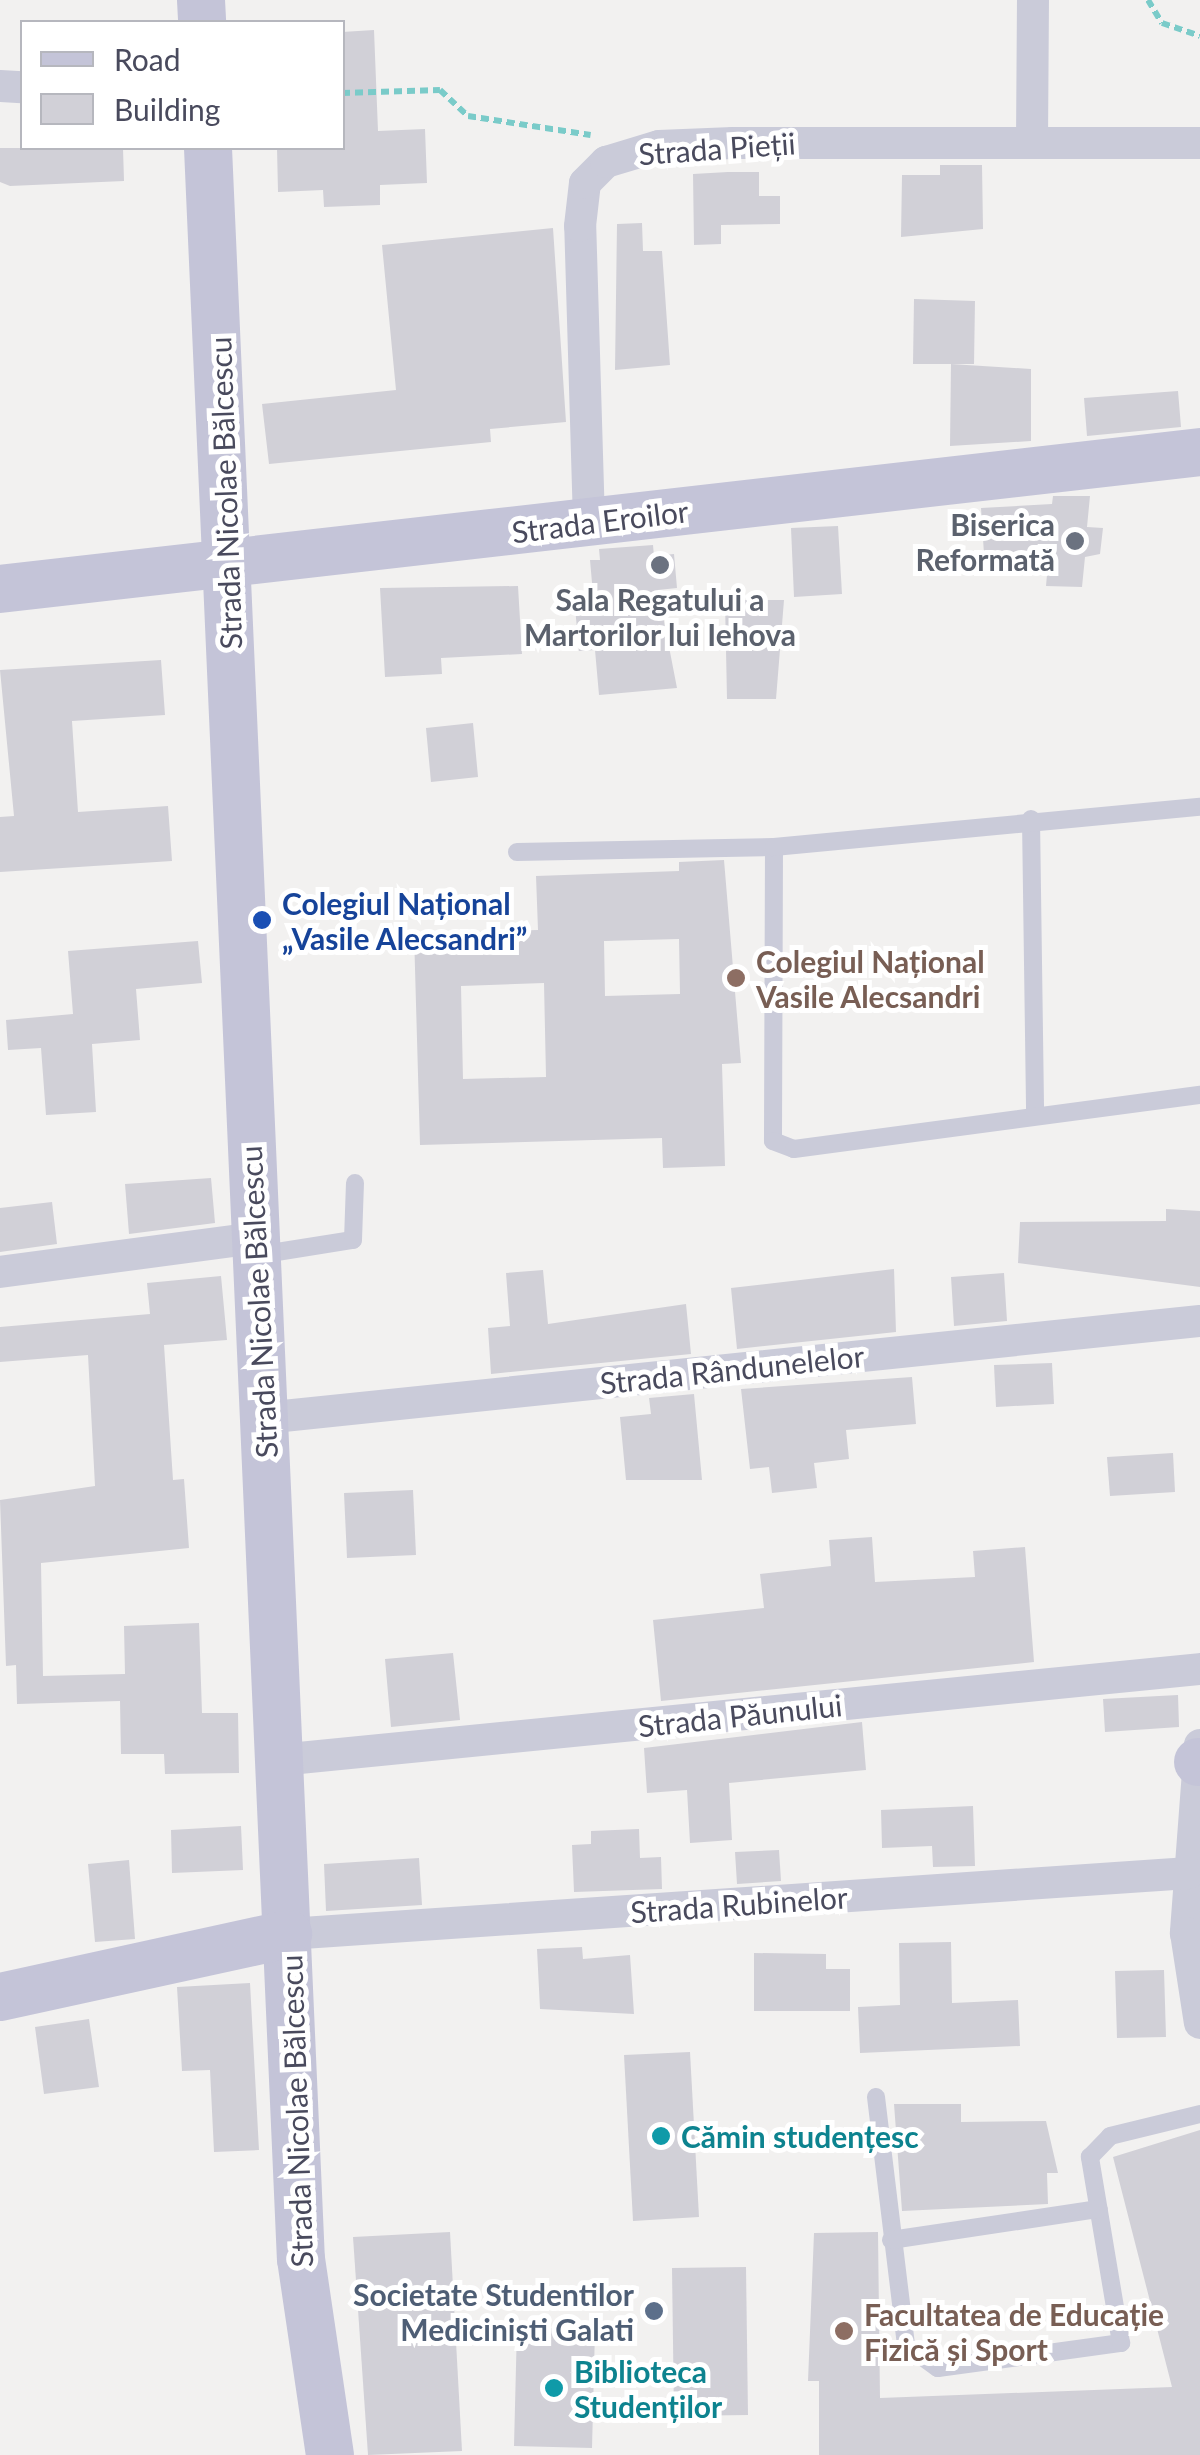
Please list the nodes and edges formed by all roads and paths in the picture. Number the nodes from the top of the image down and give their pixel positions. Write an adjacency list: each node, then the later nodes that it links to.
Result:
1 (1033, 0): 5 (street)
2 (1148, 0): 3 (path)
3 (1200, 36)
4 (345, 93): 8 (path)
5 (1032, 142): 6 (street, Strada Pieții); 8 (street, Strada Pieții)
6 (1200, 143)
7 (208, 150): 11 (main road, Strada Nicolae Bălcescu)
8 (628, 152): 10 (street, Strada Pieții)
9 (1200, 452): 10 (main road, Strada Eroilor)
10 (590, 522): 11 (main road, Strada Eroilor)
11 (230, 563): 12 (main road, Strada Eroilor); 20 (main road, Strada Nicolae Bălcescu)
12 (0, 589)
13 (1200, 808): 14 (lane)
14 (1031, 819): 15 (lane); 18 (lane)
15 (774, 847): 16 (lane); 18 (lane)
16 (517, 852)
17 (1200, 1095): 18 (lane)
18 (1035, 1116)
19 (355, 1183): 20 (lane)
20 (256, 1246): 21 (street); 23 (main road, Strada Nicolae Bălcescu)
21 (0, 1272)
22 (1200, 1321): 23 (street, Strada Rândunelelor)
23 (264, 1418): 26 (main road, Strada Nicolae Bălcescu)
24 (1200, 1670): 26 (street, Strada Păunului)
25 (1200, 1756): 27 (street)
26 (279, 1760): 28 (main road, Strada Nicolae Bălcescu)
27 (1189, 1874): 28 (street, Strada Rubinelor); 30 (street)
28 (288, 1934): 29 (main road); 35 (main road, Strada Nicolae Bălcescu)
29 (0, 1997)
30 (1200, 2023)
31 (876, 2097): 34 (lane)
32 (1200, 2114): 33 (lane)
33 (1099, 2209): 34 (lane); 34 (lane)
34 (891, 2240)
35 (330, 2455)

